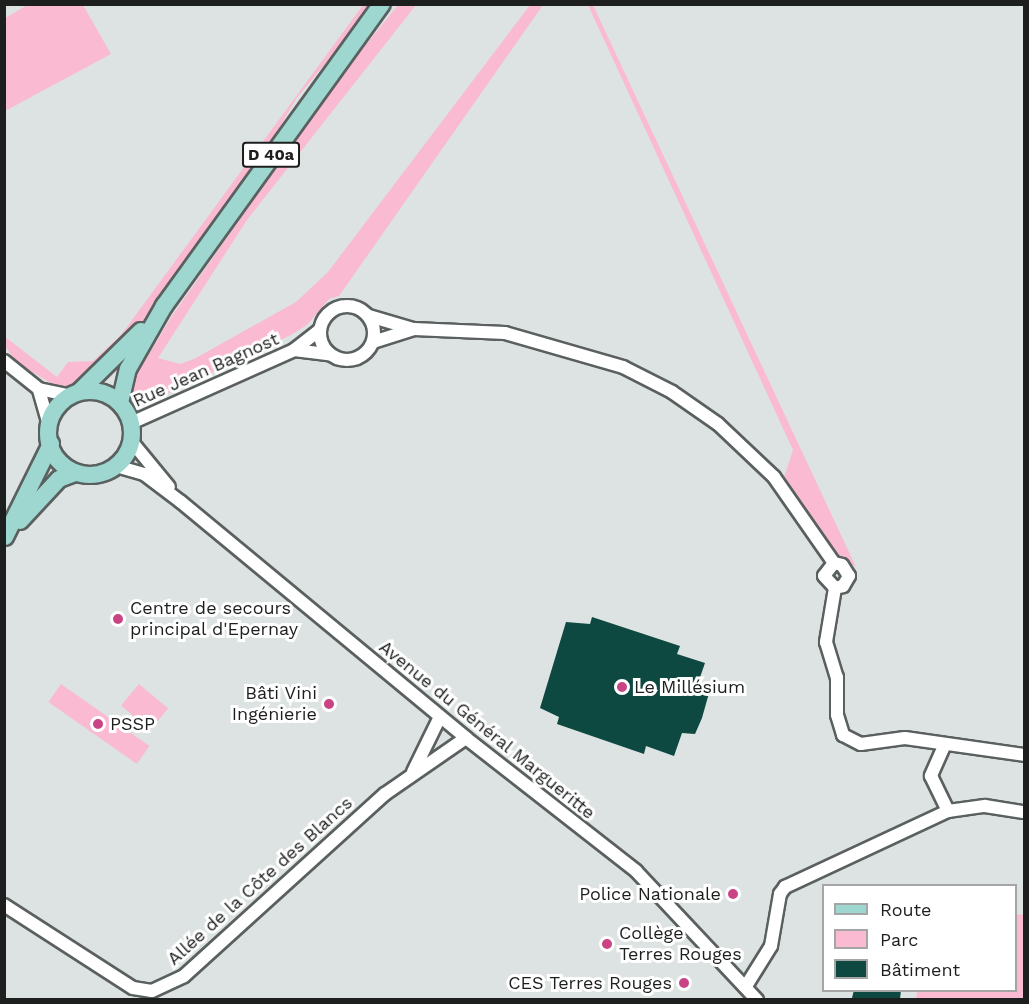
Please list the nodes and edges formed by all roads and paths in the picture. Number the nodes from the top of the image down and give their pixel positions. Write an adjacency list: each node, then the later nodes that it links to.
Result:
1 (382, 4): 2 (main road, D 40a)
2 (164, 306): 11 (main road, D 40a); 12 (main road, D 40a)
3 (369, 316): 4 (street, Rue Jean Bagnost); 5 (street, Rue Jean Bagnost); 6 (street)
4 (414, 329): 6 (street, Rue Jean Bagnost); 21 (street, Rue Jean Bagnost)
5 (320, 330): 7 (street, Rue Jean Bagnost); 8 (street)
6 (373, 342): 8 (street, Rue Jean Bagnost)
7 (294, 350): 8 (street, Rue Jean Bagnost); 13 (street, Rue Jean Bagnost)
8 (329, 354)
9 (4, 361): 10 (street)
10 (39, 389): 11 (street); 14 (street)
11 (75, 394): 12 (main road); 14 (main road)
12 (120, 403): 13 (main road)
13 (131, 423): 15 (main road)
14 (49, 425): 16 (main road)
15 (132, 442): 17 (main road); 19 (street, Avenue du Général Margueritte)
16 (51, 444): 18 (main road); 20 (main road)
17 (116, 466): 18 (main road); 19 (street, Avenue du Général Margueritte)
18 (75, 473): 20 (main road)
19 (181, 502): 23 (street, Avenue du Général Margueritte)
20 (5, 538)
21 (834, 563): 22 (street, Rue Jean Bagnost); 22 (street, Rue Jean Bagnost)
22 (835, 588): 25 (street, Rue Jean Bagnost)
23 (440, 717): 24 (street, Avenue du Général Margueritte); 27 (street, Allée de la Côte des Blancs)
24 (466, 738): 27 (street, Allée de la Côte des Blancs); 31 (street, Avenue du Général Margueritte)
25 (945, 744): 26 (street); 28 (street)
26 (1024, 755)
27 (411, 775): 32 (street, Allée de la Côte des Blancs)
28 (948, 811): 29 (street); 31 (street)
29 (1024, 812)
30 (4, 905): 32 (street, Allée de la Côte des Blancs)
31 (746, 986): 33 (street, Avenue du Général Margueritte)
32 (150, 995)
33 (757, 999)

